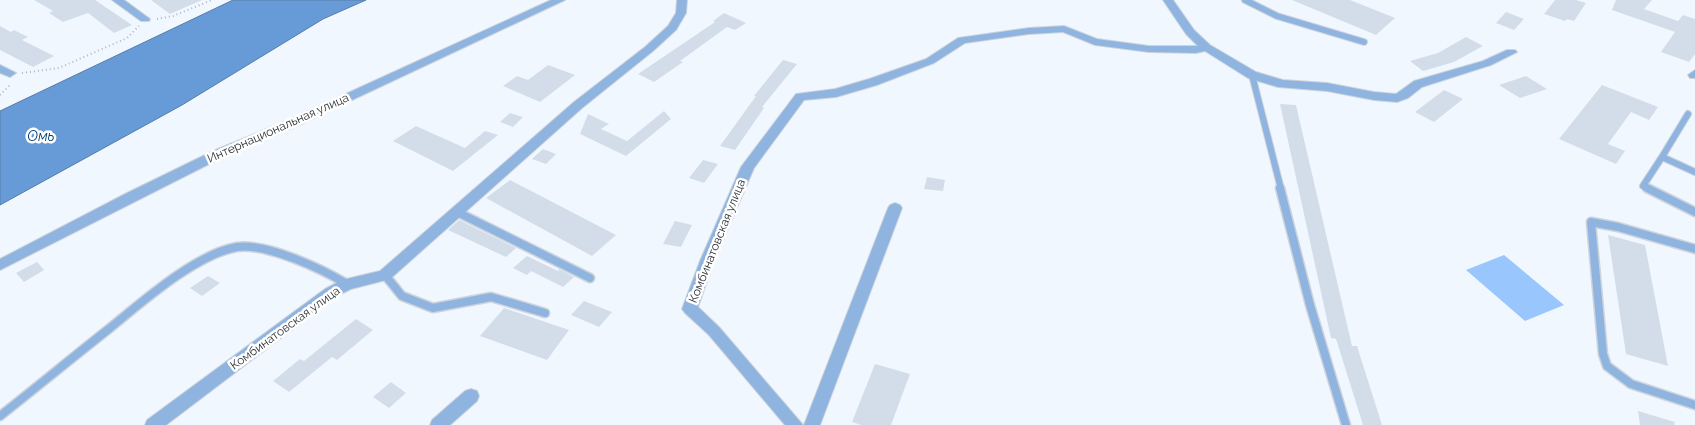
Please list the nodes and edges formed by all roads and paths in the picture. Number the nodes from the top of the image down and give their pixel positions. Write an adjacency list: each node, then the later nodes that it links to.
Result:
1 (117, 0): 7 (street)
2 (212, 0): 7 (path)
3 (560, 0): 21 (street, Интернациональная улица)
4 (682, 0): 18 (street, Комбинатовская улица)
5 (1168, 0): 9 (street)
6 (1245, 0): 8 (lane)
7 (144, 19): 11 (path)
8 (1364, 42)
9 (1206, 47): 12 (street); 31 (street, Комбинатовская улица)
10 (1511, 52): 12 (street)
11 (5, 71): 13 (path)
12 (1252, 75): 33 (lane)
13 (0, 95)
14 (1688, 114): 15 (lane)
15 (1662, 157): 16 (lane); 19 (lane)
16 (1695, 172)
17 (895, 208): 32 (street)
18 (457, 212): 22 (street, Комбинатовская улица); 23 (lane)
19 (1695, 212)
20 (1695, 249): 27 (lane)
21 (0, 265)
22 (385, 275): 24 (street, Комбинатовская улица); 25 (lane)
23 (590, 278)
24 (347, 284): 28 (lane); 29 (street, Комбинатовская улица)
25 (545, 313)
26 (471, 396): 30 (street)
27 (1695, 405)
28 (0, 416)
29 (153, 425)
30 (438, 425)
31 (795, 425)
32 (812, 425)
33 (1346, 425)

